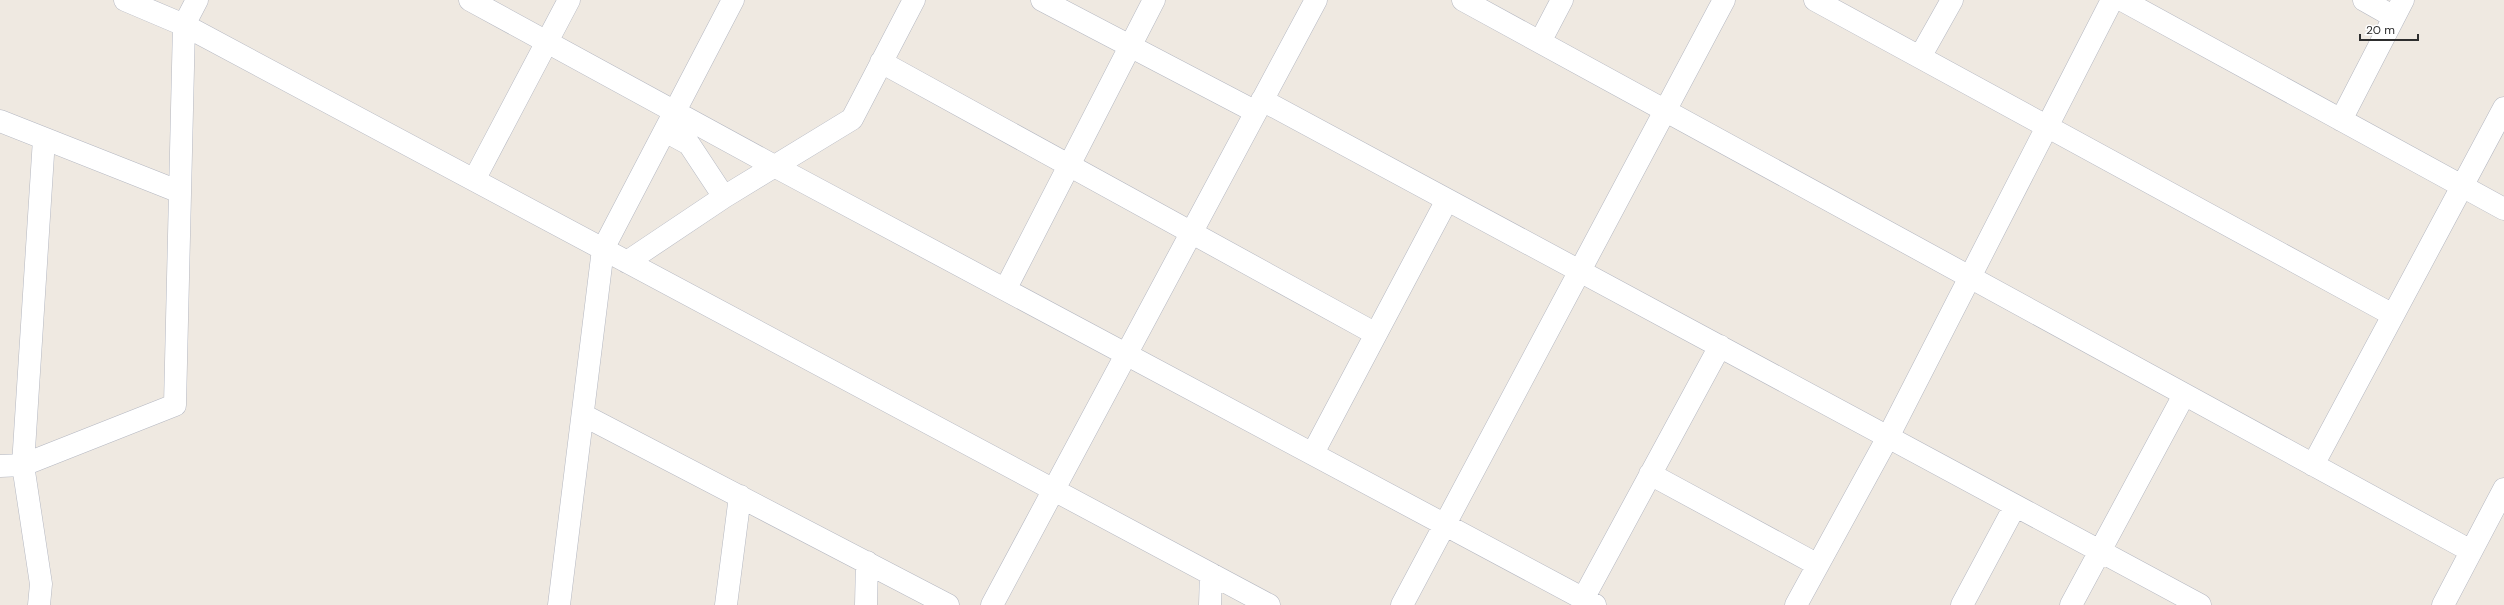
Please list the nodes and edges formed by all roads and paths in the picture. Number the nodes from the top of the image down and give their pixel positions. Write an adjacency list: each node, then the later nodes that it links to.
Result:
1 (125, 0): 19 (street)
2 (197, 0): 19 (street)
3 (470, 0): 20 (street)
4 (569, 0): 20 (street)
5 (733, 0): 27 (street)
6 (914, 0): 24 (street)
7 (1042, 0): 22 (street)
8 (1154, 0): 22 (street)
9 (1316, 0): 25 (street)
10 (1462, 0): 21 (street)
11 (1562, 0): 21 (street)
12 (1724, 0): 28 (street)
13 (1815, 0): 23 (street)
14 (1952, 0): 23 (street)
15 (2112, 0): 31 (street)
16 (2122, 0): 29 (street)
17 (2364, 0): 18 (street)
18 (2398, 8): 29 (street)
19 (184, 25): 36 (street); 38 (street)
20 (547, 41): 27 (street); 36 (street)
21 (1540, 42): 28 (street)
22 (1130, 46): 25 (street); 34 (street)
23 (1920, 58): 31 (street)
24 (881, 62): 34 (street); 35 (street)
25 (1259, 106): 40 (street); 42 (street)
26 (2504, 108): 37 (street)
27 (676, 110): 32 (street); 35 (street)
28 (1665, 111): 45 (street); 46 (street)
29 (2341, 120): 37 (street)
30 (0, 121): 33 (street)
31 (2047, 127): 46 (street); 48 (street)
32 (665, 131): 39 (street); 43 (street)
33 (44, 139): 38 (street); 56 (street)
34 (1069, 166): 42 (street); 47 (street)
35 (776, 167): 39 (street); 47 (street)
36 (474, 180): 43 (street)
37 (2462, 186): 41 (street); 48 (street)
38 (180, 192): 56 (street)
39 (724, 197): 44 (street)
40 (1447, 200): 45 (street); 49 (street)
41 (2504, 209)
42 (1191, 232): 49 (street); 51 (street)
43 (603, 249): 44 (street); 53 (street)
44 (627, 262): 61 (street)
45 (1580, 271): 50 (street); 64 (street)
46 (1970, 277): 52 (street); 54 (street)
47 (1006, 288): 51 (street)
48 (2393, 315): 57 (street)
49 (1376, 334): 55 (street)
50 (1720, 346): 54 (street); 59 (street)
51 (1126, 353): 55 (street); 61 (street)
52 (2184, 395): 57 (street); 65 (street)
53 (583, 415): 62 (street); 72 (street)
54 (1888, 437): 63 (street); 68 (street)
55 (1312, 453): 64 (street)
56 (23, 465): 58 (street); 71 (street)
57 (2313, 465): 66 (street)
58 (0, 466)
59 (1650, 474): 68 (street); 70 (street)
60 (2504, 489): 66 (street)
61 (1054, 490): 69 (street); 76 (street)
62 (740, 496): 67 (street); 73 (street)
63 (2015, 506): 65 (street); 81 (street)
64 (1444, 524): 70 (street); 79 (street)
65 (2100, 551): 82 (street); 83 (street)
66 (2471, 551): 84 (street)
67 (867, 562): 74 (street); 75 (street)
68 (1818, 564): 80 (street)
69 (1211, 574): 77 (street); 78 (street)
70 (1589, 602)
71 (39, 605)
72 (559, 605)
73 (726, 605)
74 (866, 605)
75 (948, 605)
76 (992, 605)
77 (1210, 605)
78 (1269, 605)
79 (1402, 605)
80 (1796, 605)
81 (1962, 605)
82 (2071, 605)
83 (2200, 605)
84 (2443, 605)

